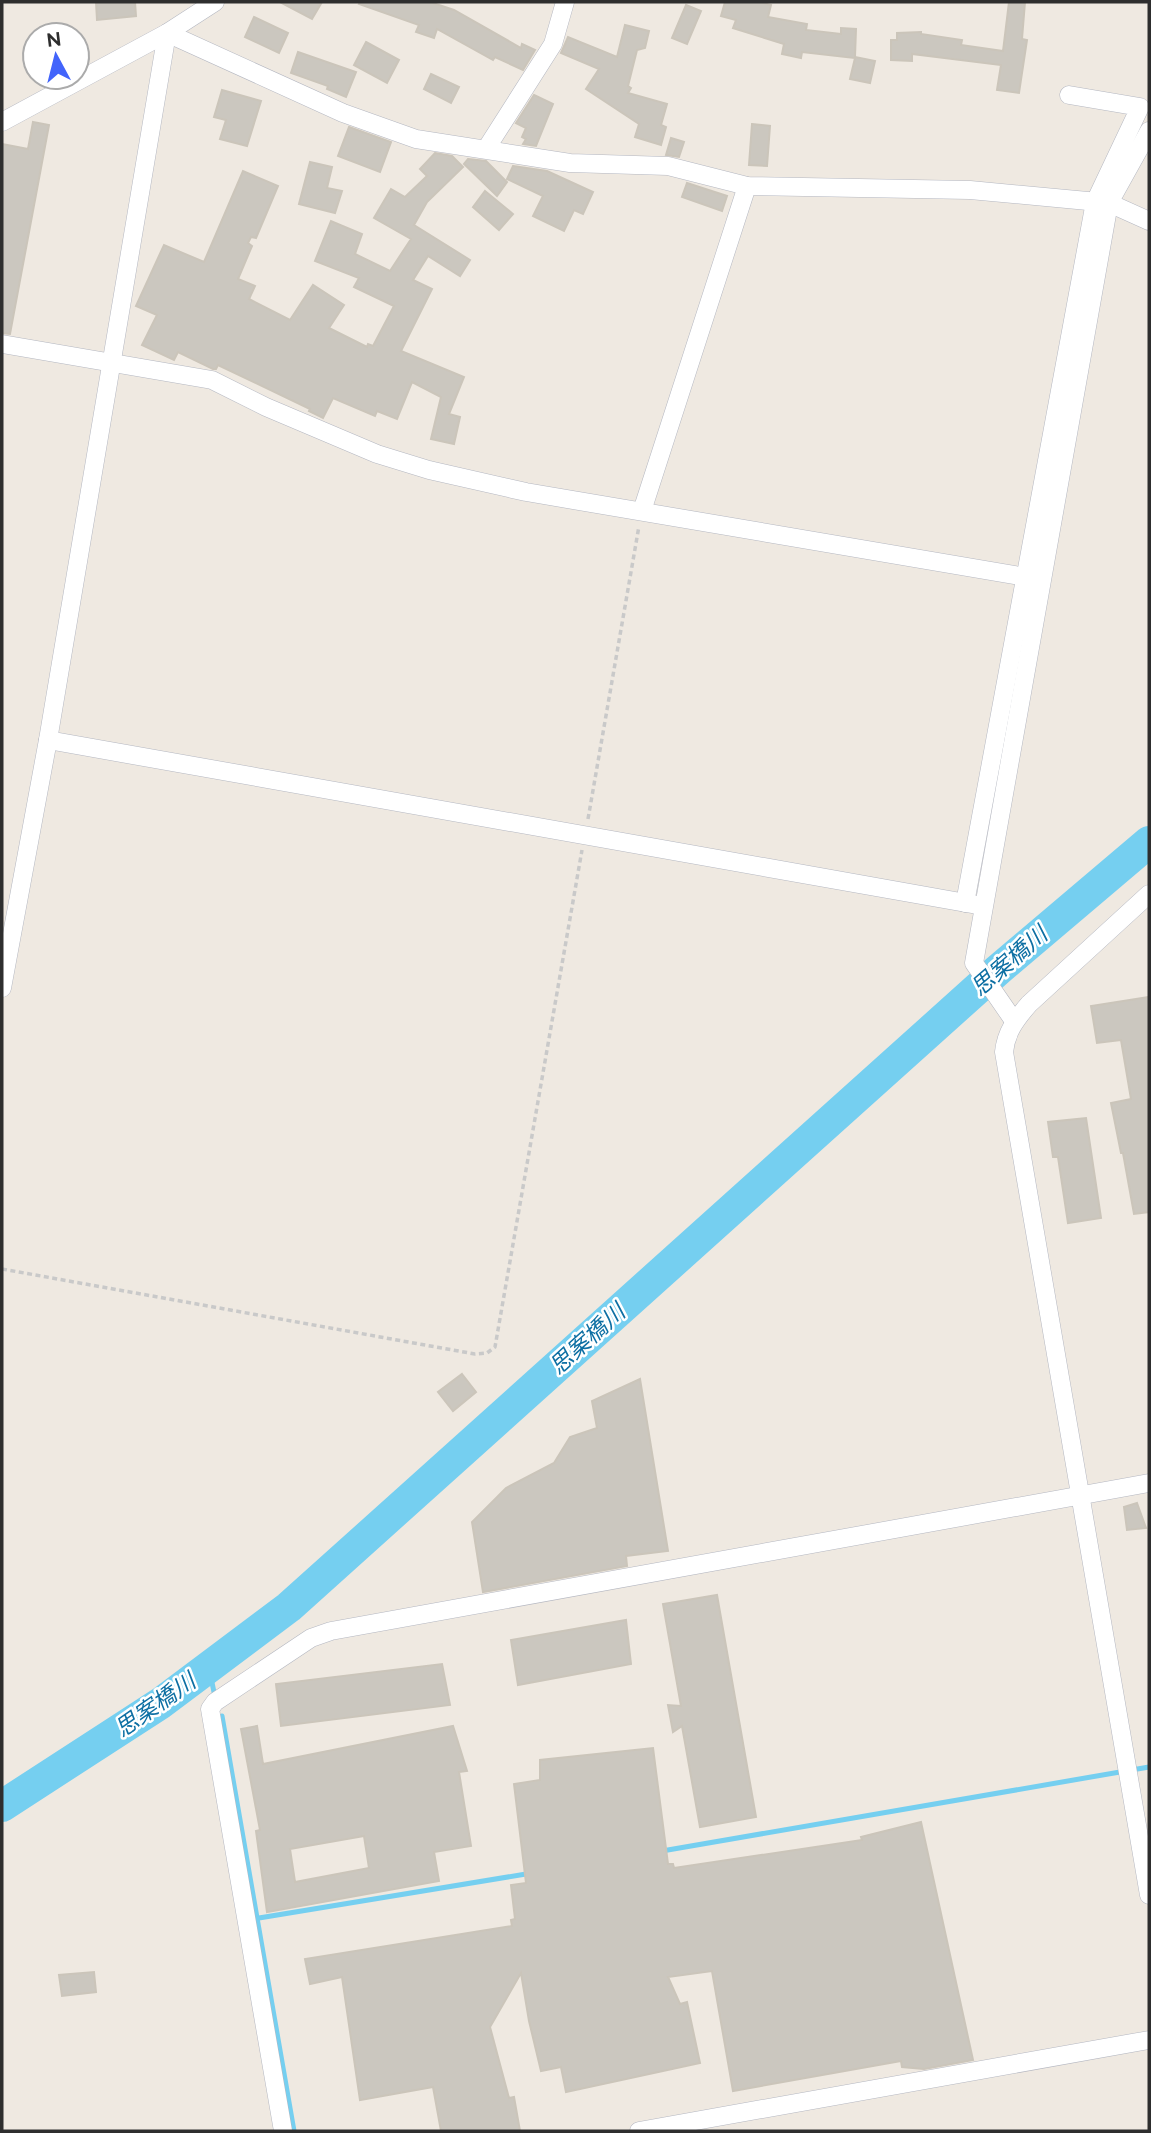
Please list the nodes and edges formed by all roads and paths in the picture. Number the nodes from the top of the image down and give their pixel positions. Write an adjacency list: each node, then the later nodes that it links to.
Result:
1 (215, 2): 3 (street)
2 (565, 2): 7 (street)
3 (167, 33): 5 (street); 7 (street); 12 (street)
4 (1069, 95): 9 (street)
5 (2, 122)
6 (1149, 131): 9 (street)
7 (486, 149): 8 (street)
8 (747, 186): 9 (street); 13 (street)
9 (1102, 203): 10 (street); 14 (street); 18 (street)
10 (1149, 221)
11 (2, 344): 12 (street)
12 (113, 364): 13 (street); 15 (street)
13 (642, 510): 14 (street); 16 (path)
14 (1026, 577): 18 (street)
15 (48, 740): 16 (street); 19 (street)
16 (585, 836): 18 (street); 21 (path)
17 (1149, 894): 20 (street)
18 (974, 905): 20 (street)
19 (2, 988)
20 (1010, 1016): 23 (street)
21 (2, 1269)
22 (1149, 1483): 23 (street)
23 (1080, 1494): 24 (street); 26 (street)
24 (1149, 1895)
25 (1149, 2040): 27 (street)
26 (283, 2131)
27 (639, 2131)

